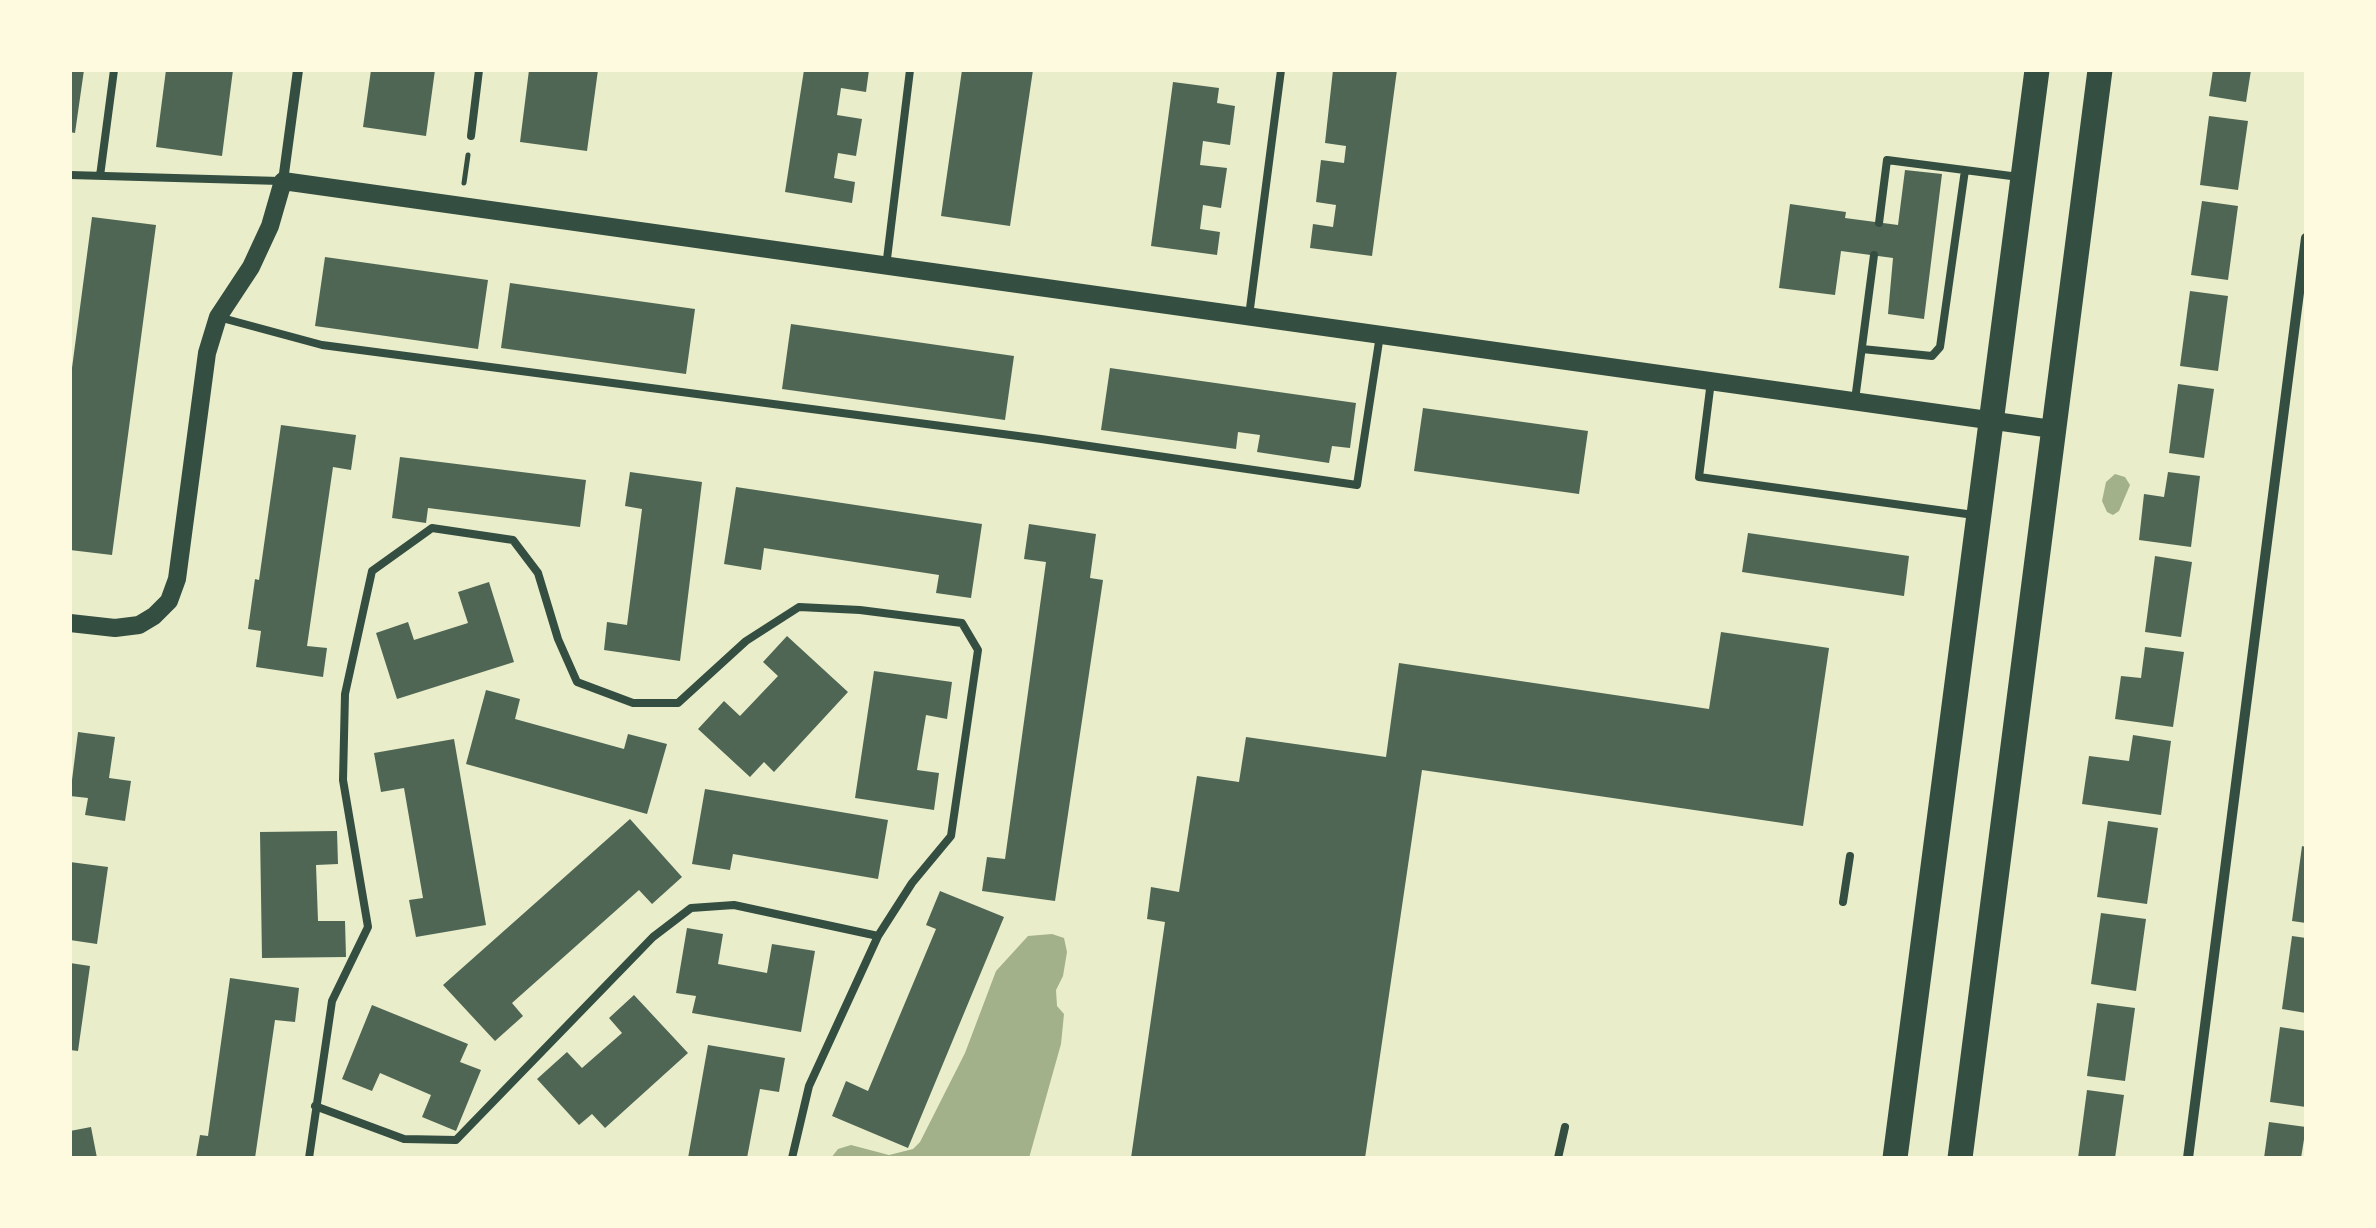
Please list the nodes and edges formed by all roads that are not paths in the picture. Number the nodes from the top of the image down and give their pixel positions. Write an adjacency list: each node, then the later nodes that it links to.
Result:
1 (114, 70): 11 (lane)
2 (298, 70): 13 (street)
3 (479, 70): 8 (lane)
4 (910, 70): 17 (lane)
5 (1280, 70): 19 (lane)
6 (2037, 70): 12 (main road)
7 (2100, 70): 25 (main road)
8 (471, 136)
9 (1965, 170): 12 (lane); 14 (lane); 21 (lane)
10 (70, 176): 11 (lane)
11 (100, 176): 13 (lane)
12 (2023, 178): 24 (main road)
13 (283, 181): 17 (street); 18 (street)
14 (1878, 222)
15 (2306, 238): 38 (street)
16 (1874, 256): 21 (lane)
17 (886, 267): 19 (street)
18 (218, 316): 20 (lane); 27 (street)
19 (1250, 316): 20 (street)
20 (1380, 335): 22 (street)
21 (1862, 349): 23 (lane)
22 (1711, 381): 23 (street); 26 (lane)
23 (1855, 401): 24 (street)
24 (1991, 420): 25 (street); 26 (main road)
25 (2052, 428): 37 (main road)
26 (1979, 516): 36 (main road)
27 (70, 623)
28 (1850, 856): 29 (lane)
29 (1843, 902)
30 (878, 936): 31 (lane); 31 (lane); 34 (lane)
31 (316, 1106): 33 (lane)
32 (1565, 1127): 35 (lane)
33 (309, 1158)
34 (792, 1158)
35 (1558, 1158)
36 (1895, 1158)
37 (1960, 1158)
38 (2188, 1158)

